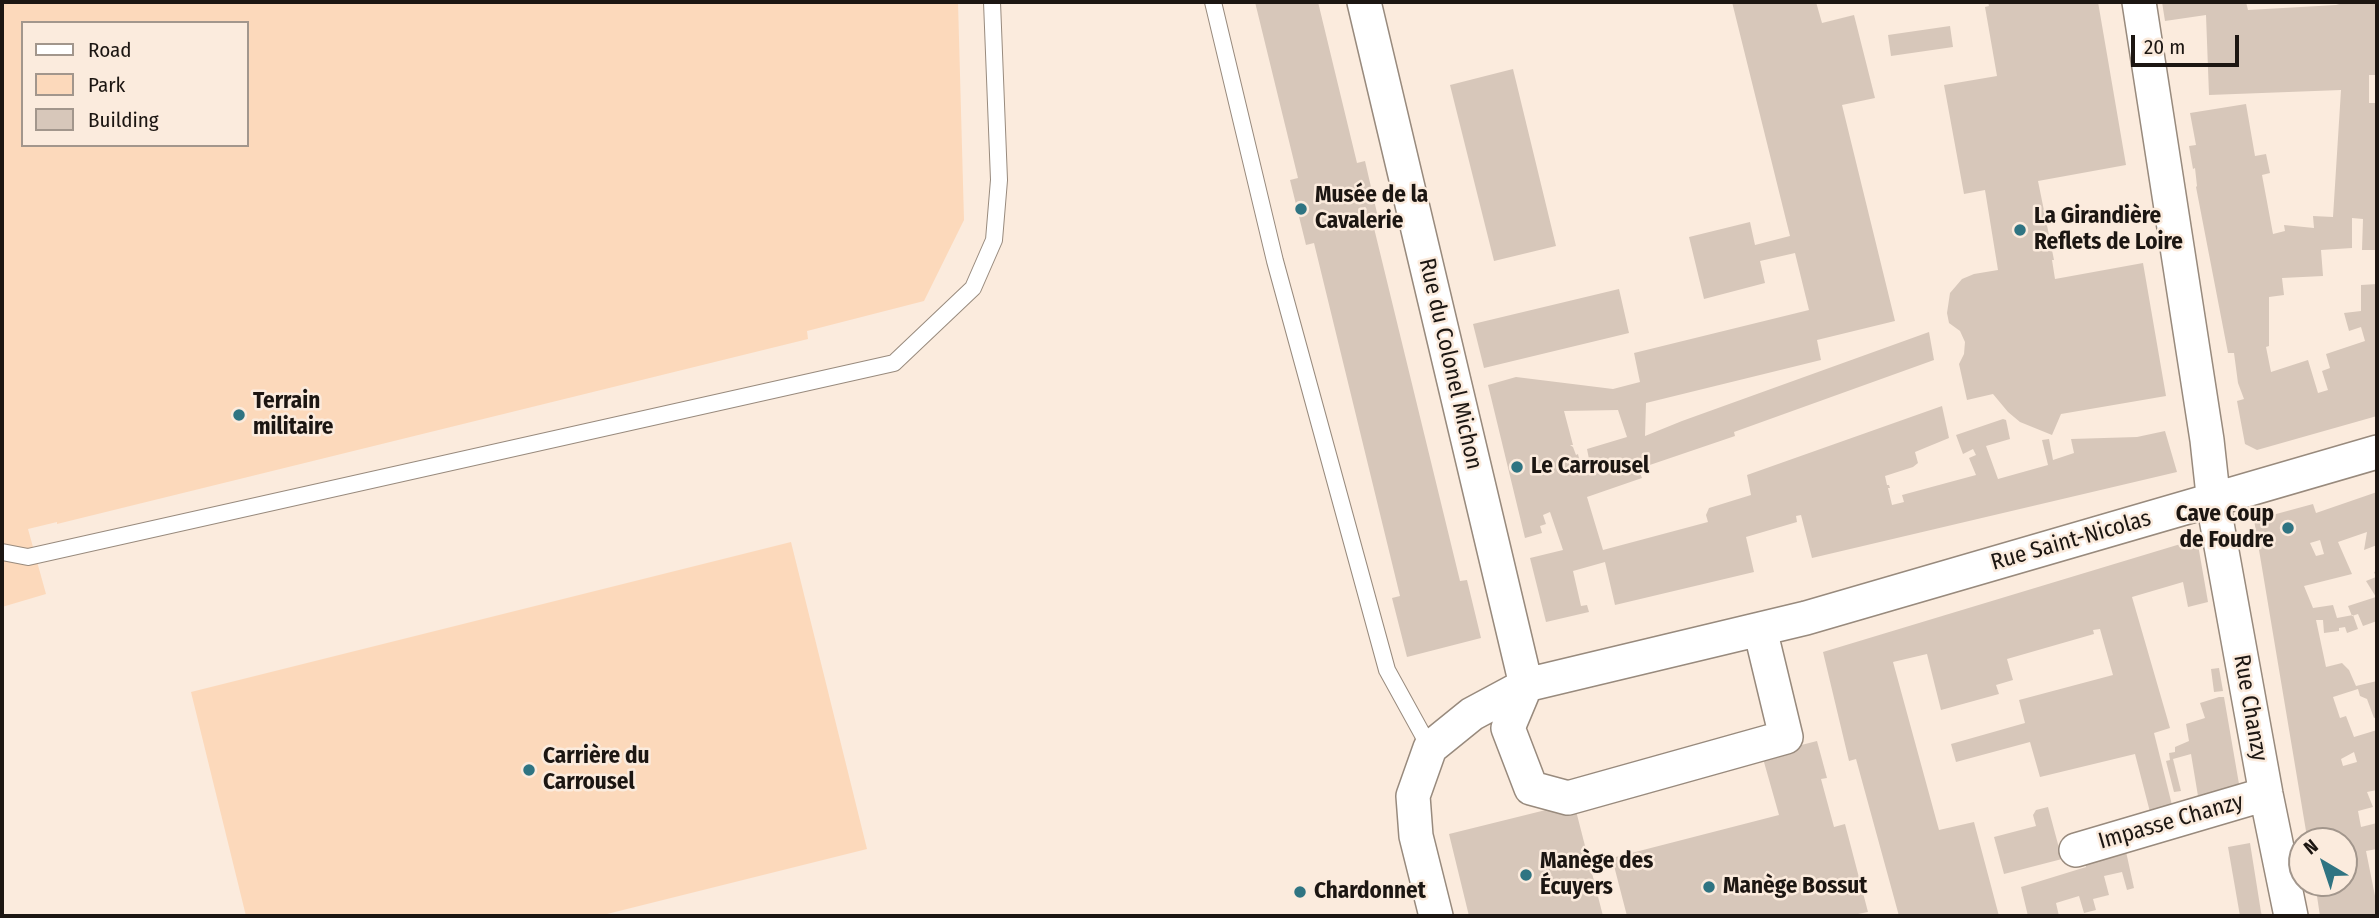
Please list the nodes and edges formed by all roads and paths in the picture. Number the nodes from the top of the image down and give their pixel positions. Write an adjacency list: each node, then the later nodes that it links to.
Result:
1 (992, 2): 7 (lane)
2 (1213, 2): 10 (lane)
3 (1364, 2): 9 (street, Rue du Colonel Michon)
4 (2139, 2): 6 (street, Rue Chanzy)
5 (2377, 452): 6 (street, Rue Saint-Nicolas)
6 (2213, 500): 8 (street, Rue Saint-Nicolas); 11 (street, Rue Chanzy)
7 (2, 552)
8 (1760, 629): 9 (street, Rue Saint-Nicolas); 9 (street)
9 (1526, 685): 10 (street, Rue Saint-Nicolas)
10 (1430, 748): 13 (street)
11 (2266, 794): 12 (street, Impasse Chanzy); 14 (street, Rue Chanzy)
12 (2076, 850)
13 (1436, 916)
14 (2291, 916)

